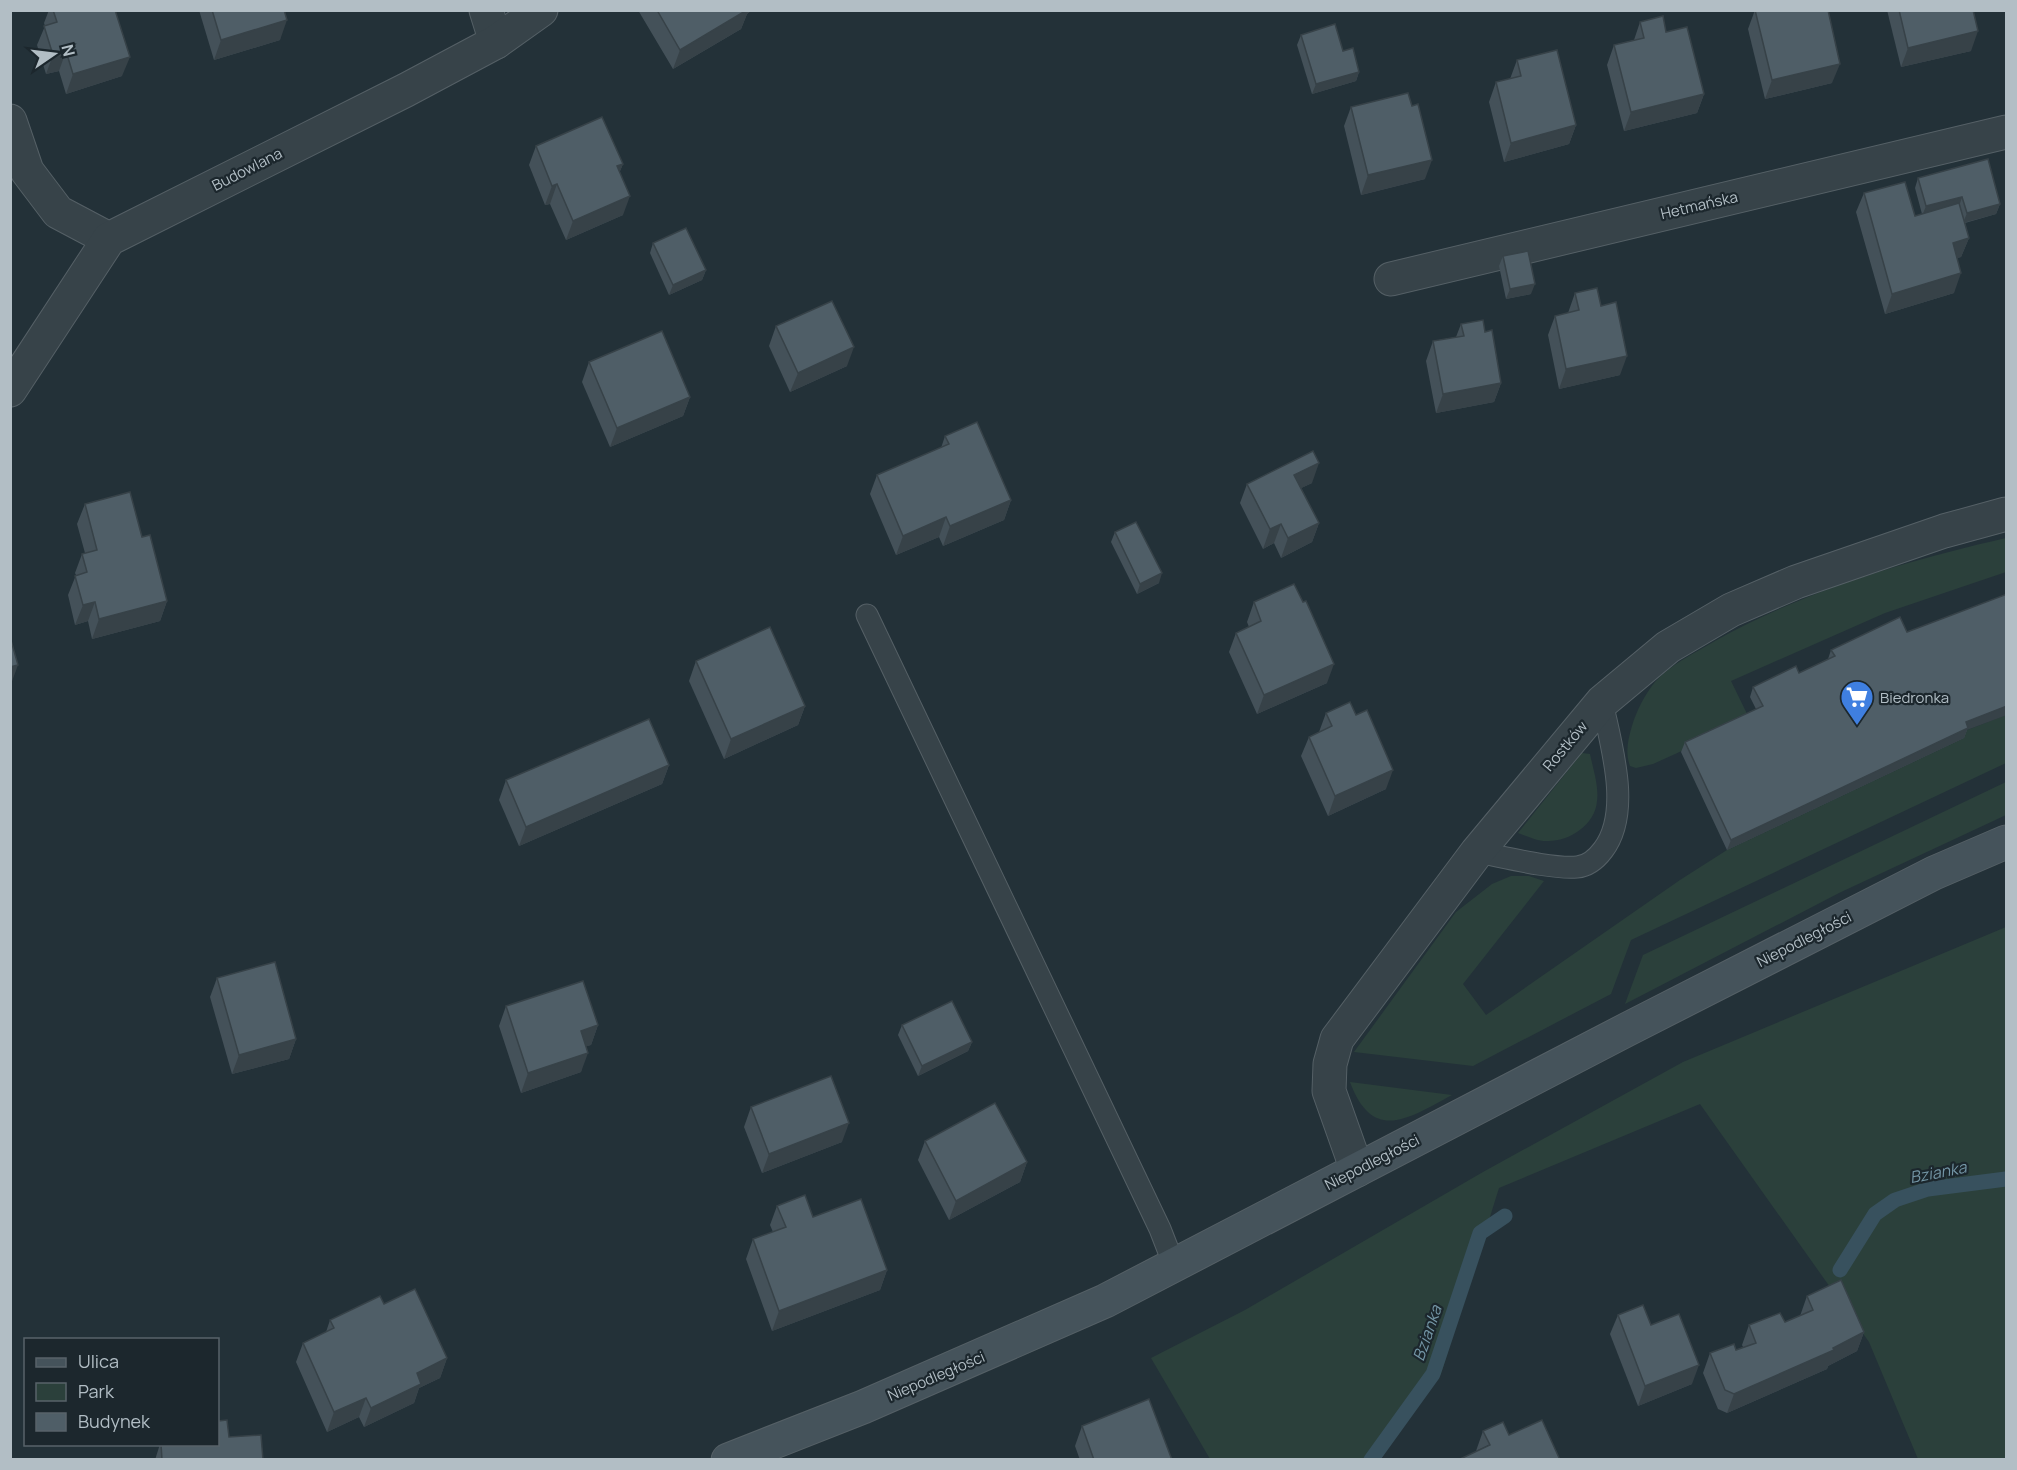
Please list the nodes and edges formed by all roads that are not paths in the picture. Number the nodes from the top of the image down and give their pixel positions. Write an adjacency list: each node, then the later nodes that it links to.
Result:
1 (486, 10): 3 (street)
2 (541, 10): 3 (street, Budowlana)
3 (496, 42): 6 (street, Budowlana)
4 (10, 121): 6 (street)
5 (2007, 132): 7 (street, Hetmańska)
6 (109, 239): 8 (street)
7 (1391, 279)
8 (10, 390)
9 (2007, 514): 11 (street, Rostków)
10 (867, 615): 15 (lane)
11 (1602, 702): 13 (street, Rostków); 13 (lane)
12 (2007, 842): 14 (street, Niepodległości)
13 (1477, 852): 14 (street, Rostków)
14 (1357, 1170): 15 (street, Niepodległości)
15 (1174, 1265): 16 (street, Niepodległości)
16 (728, 1460)

